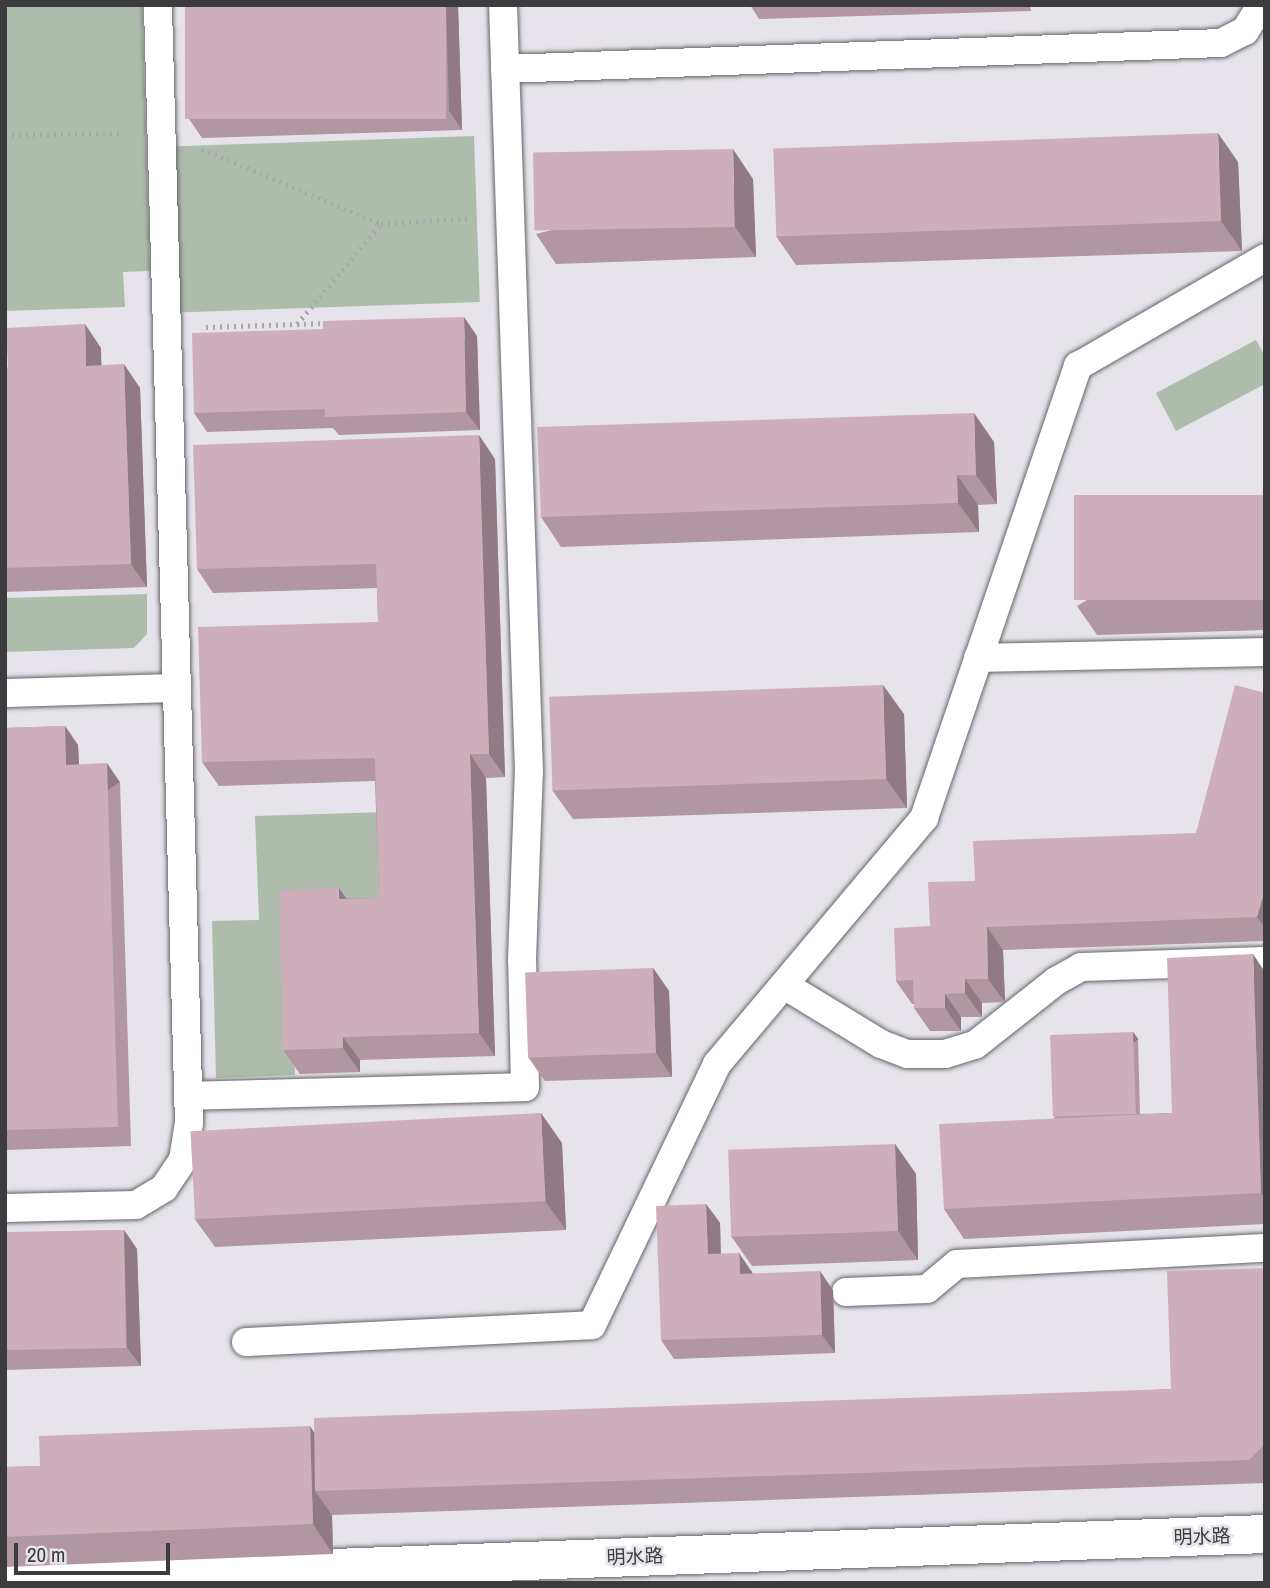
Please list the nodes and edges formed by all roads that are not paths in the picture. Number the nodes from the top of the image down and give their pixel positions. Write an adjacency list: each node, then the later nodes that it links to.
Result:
1 (158, 5): 8 (lane)
2 (503, 5): 4 (lane)
3 (1261, 5): 4 (lane)
4 (505, 69): 12 (lane)
5 (1265, 258): 7 (lane)
6 (1265, 652): 7 (lane)
7 (978, 658): 11 (lane)
8 (177, 688): 9 (lane); 12 (lane)
9 (5, 693)
10 (1265, 961): 11 (lane)
11 (784, 985): 16 (lane)
12 (188, 1096): 13 (lane)
13 (5, 1208)
14 (1265, 1248): 15 (lane)
15 (846, 1292)
16 (246, 1342)
17 (1265, 1534): 18 (street, 明水路)
18 (485, 1572): 19 (street, 明水路)
19 (5, 1580)

